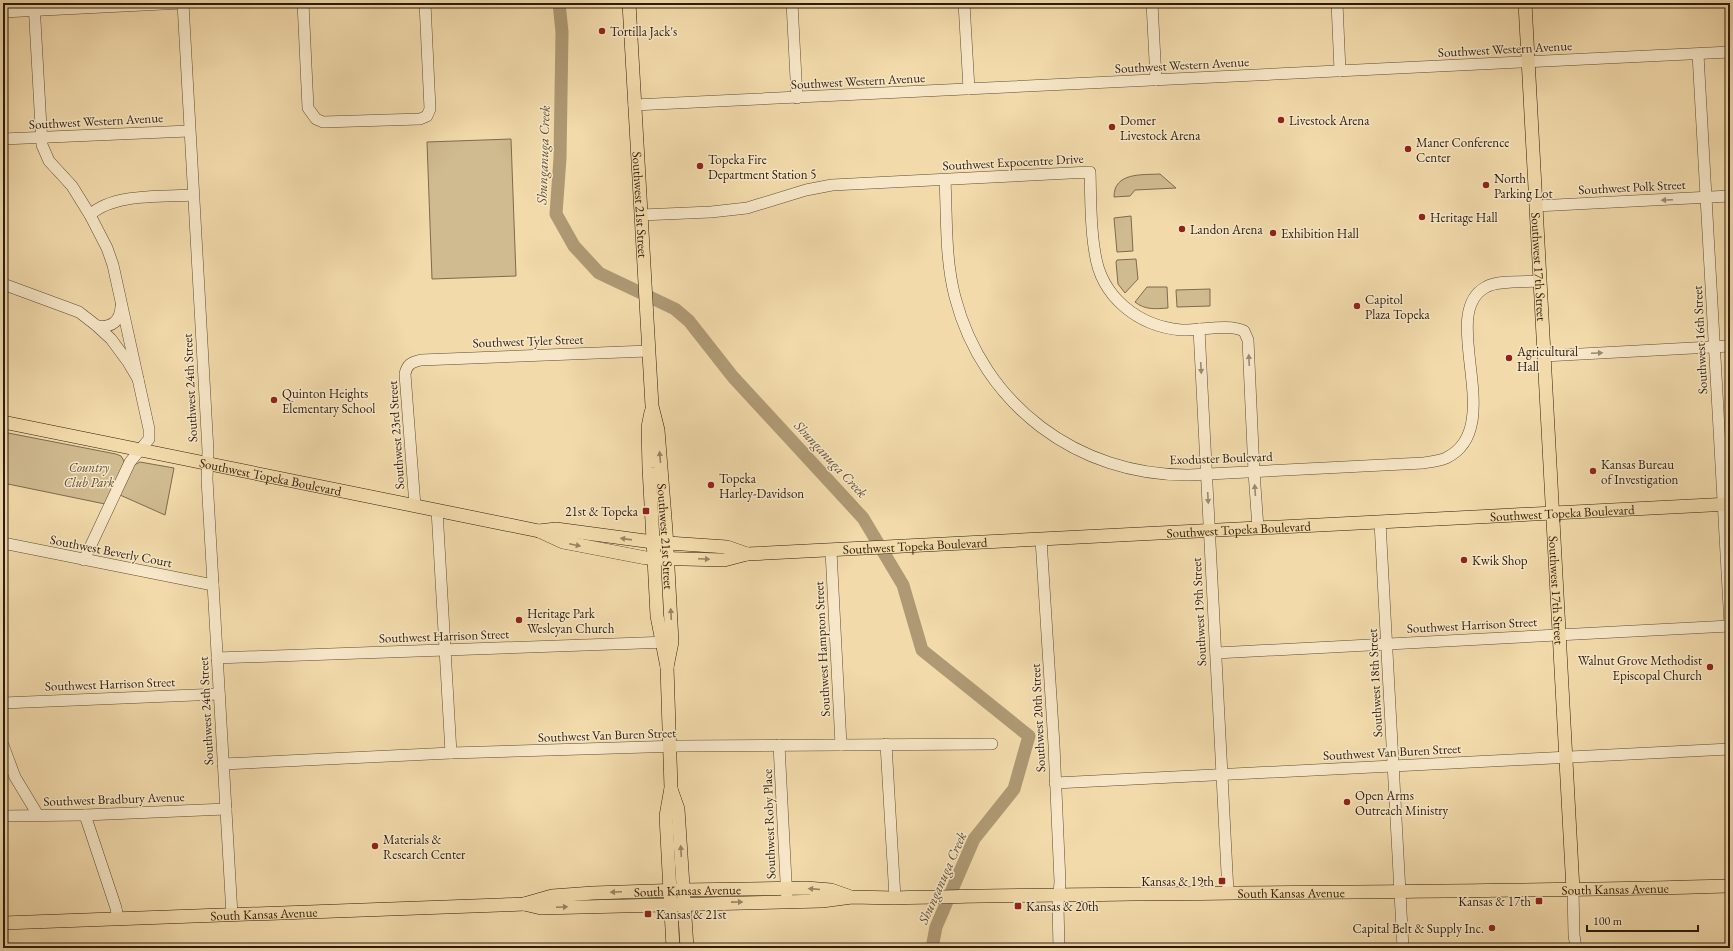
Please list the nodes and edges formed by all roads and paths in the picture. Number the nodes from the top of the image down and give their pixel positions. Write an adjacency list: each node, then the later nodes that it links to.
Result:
1 (183, 3): 10 (street); 20 (street, Southwest 24th Street)
2 (303, 3): 3 (street)
3 (425, 3)
4 (629, 3): 19 (main road, Southwest 21st Street)
5 (792, 3): 18 (street)
6 (964, 3): 17 (street)
7 (1152, 3): 16 (street)
8 (1337, 3): 15 (street)
9 (1524, 3): 14 (main road, Southwest 17th Street)
10 (34, 7): 11 (street); 21 (street)
11 (3, 12)
12 (1730, 52): 13 (street, Southwest Western Avenue)
13 (1698, 54): 14 (street, Southwest Western Avenue); 26 (street, Southwest 16th Street)
14 (1528, 62): 15 (street, Southwest Western Avenue); 27 (main road, Southwest 17th Street)
15 (1340, 71): 16 (street, Southwest Western Avenue)
16 (1156, 80): 17 (street, Southwest Western Avenue)
17 (969, 89): 18 (street, Southwest Western Avenue)
18 (798, 98): 19 (street, Southwest Western Avenue)
19 (634, 105): 29 (main road, Southwest 21st Street)
20 (190, 131): 21 (street, Southwest Western Avenue); 24 (street, Southwest 24th Street)
21 (41, 138): 22 (street, Southwest Western Avenue); 28 (street)
22 (3, 139)
23 (945, 180): 29 (street, Southwest Expocentre Drive); 34 (street, Southwest Expocentre Drive); 46 (street, Exoduster Boulevard)
24 (193, 195): 28 (street); 44 (street, Southwest 24th Street)
25 (1730, 196): 26 (street, Southwest Polk Street)
26 (1706, 198): 27 (street, Southwest Polk Street, one-way to 27); 36 (street, Southwest 16th Street)
27 (1536, 206): 30 (main road, Southwest 17th Street)
28 (90, 215): 32 (street)
29 (641, 215): 37 (main road, Southwest 21st Street)
30 (1540, 281): 38 (main road, Southwest 17th Street); 45 (street, Exoduster Boulevard)
31 (3, 284): 33 (street)
32 (122, 306): 33 (street); 40 (street)
33 (97, 326): 40 (street)
34 (1199, 329): 45 (street, Southwest Expocentre Drive, one-way to 34); 46 (street, Southwest 19th Street, one-way to 46)
35 (1730, 346): 36 (street)
36 (1714, 347): 38 (street, one-way to 36); 47 (street, Southwest 16th Street)
37 (648, 351): 39 (street, Southwest Tyler Street); 41 (main road, Southwest 21st Street)
38 (1544, 356): 50 (main road, Southwest 17th Street)
39 (410, 364): 48 (street, Southwest 23rd Street)
40 (138, 379): 43 (street)
41 (652, 406): 56 (main road, Southwest 21st Street); 58 (main road, Southwest 21st Street, one-way to 41)
42 (3, 422): 43 (main road, Southwest Topeka Boulevard)
43 (141, 450): 44 (main road, Southwest Topeka Boulevard); 63 (street)
44 (207, 464): 48 (main road, Southwest Topeka Boulevard); 64 (street, Southwest 24th Street)
45 (1254, 472): 46 (street, Exoduster Boulevard); 52 (street, Southwest Expocentre Drive, one-way to 45)
46 (1206, 474): 54 (street, Southwest 19th Street, one-way to 54)
47 (1727, 505): 50 (main road, Southwest Topeka Boulevard); 65 (street, Southwest 16th Street)
48 (415, 506): 49 (main road, Southwest Topeka Boulevard)
49 (437, 510): 53 (main road, Southwest Topeka Boulevard); 69 (street)
50 (1552, 514): 51 (main road, Southwest Topeka Boulevard); 66 (main road, Southwest 17th Street)
51 (1380, 522): 52 (main road, Southwest Topeka Boulevard); 68 (street, Southwest 18th Street)
52 (1258, 528): 54 (main road, Southwest Topeka Boulevard)
53 (539, 531): 56 (main road, Southwest Topeka Boulevard, one-way to 53); 61 (main road, Southwest Topeka Boulevard, one-way to 61)
54 (1209, 531): 55 (main road, Southwest Topeka Boulevard); 70 (street, Southwest 19th Street)
55 (1042, 539): 59 (main road, Southwest Topeka Boulevard); 86 (street, Southwest 20th Street)
56 (653, 542): 58 (main road, Southwest Topeka Boulevard); 61 (main road, Southwest 21st Street)
57 (3, 543): 63 (street, Southwest Beverly Court)
58 (667, 543): 60 (main road, Southwest Topeka Boulevard); 62 (main road, Southwest 21st Street)
59 (831, 551): 60 (main road, Southwest Topeka Boulevard); 74 (street, Southwest Hampton Street)
60 (747, 554): 62 (main road, Southwest Topeka Boulevard, one-way to 60)
61 (654, 558): 62 (main road, Southwest Topeka Boulevard); 67 (main road, Southwest 21st Street)
62 (668, 558): 67 (main road, Southwest 21st Street, one-way to 62)
63 (84, 560): 64 (street, Southwest Beverly Court)
64 (213, 586): 71 (street, Southwest 24th Street)
65 (1730, 625): 66 (street, Southwest Harrison Street)
66 (1559, 635): 68 (street, Southwest Harrison Street); 82 (main road, Southwest 17th Street)
67 (667, 642): 69 (street, Southwest Harrison Street); 79 (main road, Southwest 21st Street)
68 (1386, 644): 70 (street, Southwest Harrison Street); 84 (street, Southwest 18th Street)
69 (446, 650): 71 (street, Southwest Harrison Street); 81 (street)
70 (1216, 653): 85 (street, Southwest 19th Street)
71 (217, 658): 72 (street, Southwest 24th Street)
72 (219, 694): 73 (street, Southwest Harrison Street); 83 (street, Southwest 24th Street)
73 (3, 703)
74 (841, 744): 75 (street, Southwest Van Buren Street); 78 (street, Southwest Van Buren Street)
75 (886, 744): 76 (street, Southwest Van Buren Street); 101 (street)
76 (992, 744)
77 (3, 745): 89 (street)
78 (779, 745): 79 (street, Southwest Van Buren Street); 93 (street, Southwest Roby Place)
79 (669, 747): 81 (street, Southwest Van Buren Street); 87 (main road, Southwest 21st Street)
80 (1730, 749): 82 (street, Southwest Van Buren Street)
81 (451, 753): 83 (street, Southwest Van Buren Street)
82 (1566, 756): 84 (street, Southwest Van Buren Street); 96 (main road, Southwest 17th Street)
83 (223, 764): 88 (street, Southwest 24th Street)
84 (1393, 765): 85 (street, Southwest Van Buren Street); 97 (street, Southwest 18th Street)
85 (1222, 774): 86 (street, Southwest Van Buren Street); 98 (street, Southwest 19th Street)
86 (1055, 783): 99 (street, Southwest 20th Street)
87 (671, 788): 94 (main road, Southwest 21st Street); 95 (main road, Southwest 21st Street, one-way to 87)
88 (226, 809): 90 (street, Southwest Bradbury Avenue); 106 (street, Southwest 24th Street)
89 (38, 815): 90 (street, Southwest Bradbury Avenue); 91 (street, Southwest Bradbury Avenue)
90 (84, 815): 107 (street)
91 (3, 816)
92 (1730, 886): 96 (main road, South Kansas Avenue)
93 (786, 888): 95 (main road, South Kansas Avenue); 100 (main road, South Kansas Avenue, one-way to 93); 102 (street, Southwest Roby Place)
94 (670, 890): 95 (main road, South Kansas Avenue); 104 (main road, South Kansas Avenue, one-way to 104); 105 (main road, Southwest 21st Street)
95 (683, 890): 103 (main road, Southwest 21st Street)
96 (1573, 890): 97 (main road, South Kansas Avenue); 113 (street)
97 (1400, 891): 98 (main road, South Kansas Avenue); 112 (street, Southwest 18th Street)
98 (1228, 892): 99 (main road, South Kansas Avenue)
99 (1059, 895): 101 (main road, South Kansas Avenue); 111 (street, Southwest 20th Street)
100 (852, 897): 101 (main road, South Kansas Avenue); 102 (main road, South Kansas Avenue)
101 (894, 898)
102 (787, 901): 103 (main road, South Kansas Avenue, one-way to 102)
103 (684, 903): 105 (main road, South Kansas Avenue); 110 (main road, Southwest 21st Street)
104 (524, 904): 105 (main road, South Kansas Avenue, one-way to 105); 106 (main road, South Kansas Avenue)
105 (670, 904): 109 (main road, Southwest 21st Street)
106 (232, 915): 107 (main road, South Kansas Avenue)
107 (118, 919): 108 (main road, South Kansas Avenue)
108 (3, 923)
109 (673, 948)
110 (687, 948)
111 (1059, 948)
112 (1403, 948)
113 (1576, 948)

